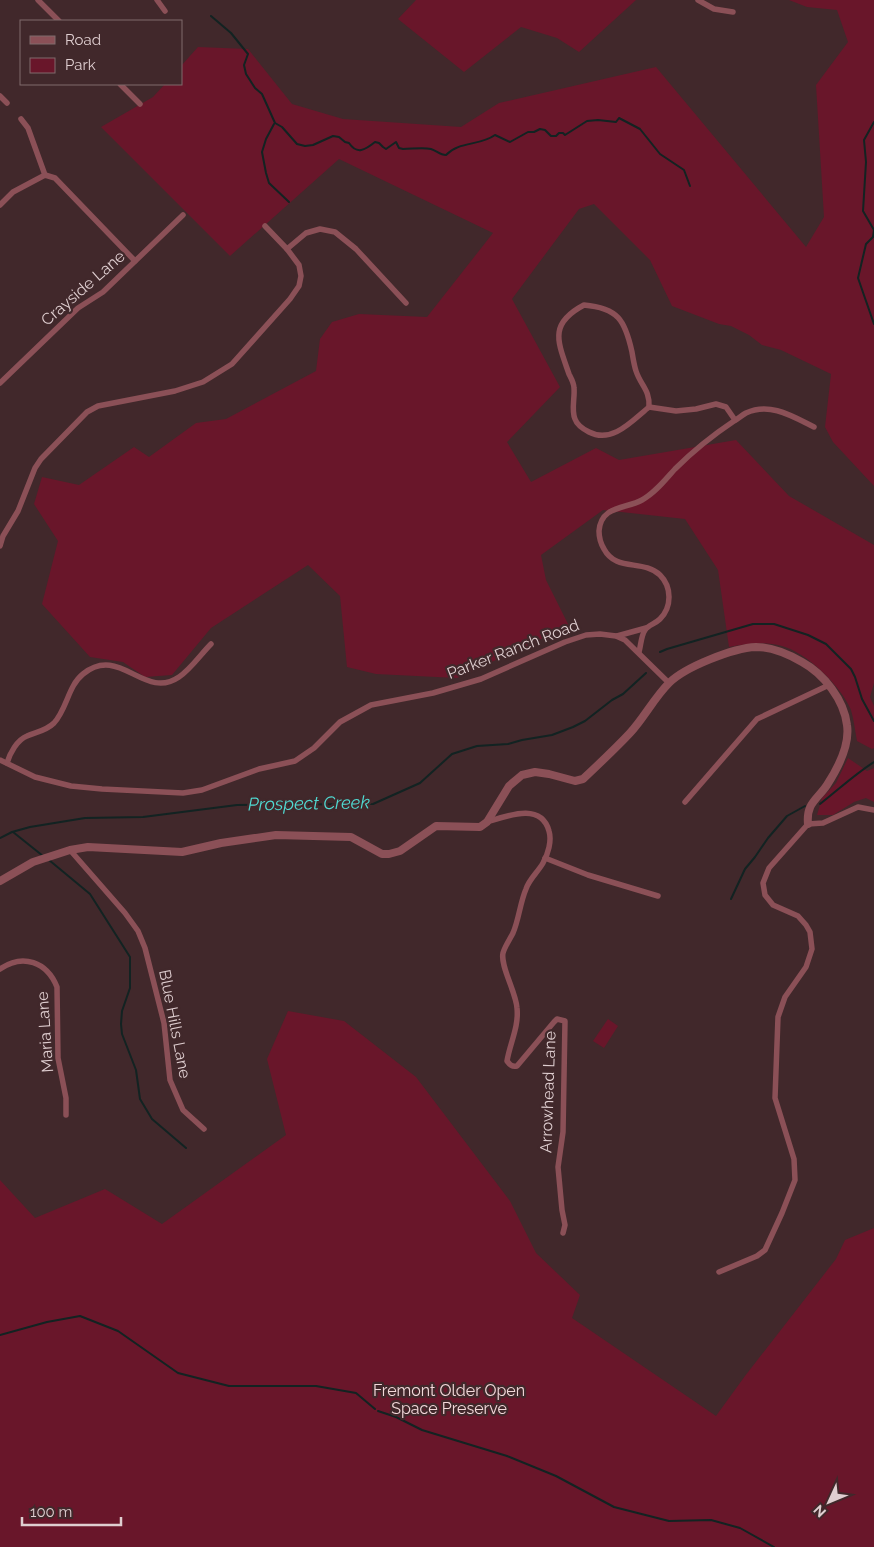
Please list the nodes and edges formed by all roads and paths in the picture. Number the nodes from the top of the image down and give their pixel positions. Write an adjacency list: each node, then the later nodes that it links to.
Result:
1 (38, 0): 6 (street)
2 (157, 0): 4 (street)
3 (698, 0): 5 (street)
4 (165, 11)
5 (733, 12)
6 (58, 20)
7 (121, 85): 10 (street)
8 (0, 96): 9 (street)
9 (7, 103)
10 (140, 104)
11 (21, 119): 12 (street)
12 (45, 175): 13 (street); 17 (street)
13 (0, 205)
14 (183, 215): 17 (street, Crayside Lane)
15 (265, 226): 16 (street)
16 (287, 249): 18 (street); 23 (street)
17 (135, 261): 19 (street, Crayside Lane)
18 (406, 303)
19 (0, 383)
20 (649, 407): 20 (street); 21 (street)
21 (735, 420): 22 (street); 24 (street)
22 (814, 427)
23 (0, 546)
24 (646, 628): 25 (street, Parker Ranch Road); 27 (street)
25 (616, 636): 27 (street, Parker Ranch Road); 31 (street, Parker Ranch Road)
26 (211, 644): 31 (street)
27 (639, 652): 28 (street, Parker Ranch Road)
28 (669, 683): 29 (street); 34 (street)
29 (829, 685): 32 (street); 35 (street)
30 (0, 760): 31 (street, Parker Ranch Road)
31 (7, 763)
32 (685, 802)
33 (874, 810): 35 (street)
34 (487, 822): 36 (street); 37 (street, Arrowhead Lane)
35 (808, 824): 44 (street)
36 (70, 850): 38 (street); 42 (street, Blue Hills Lane)
37 (545, 858): 39 (street); 43 (street, Arrowhead Lane)
38 (0, 882)
39 (658, 896)
40 (0, 969): 41 (street, Maria Lane)
41 (66, 1115)
42 (204, 1130)
43 (563, 1233)
44 (719, 1272)

